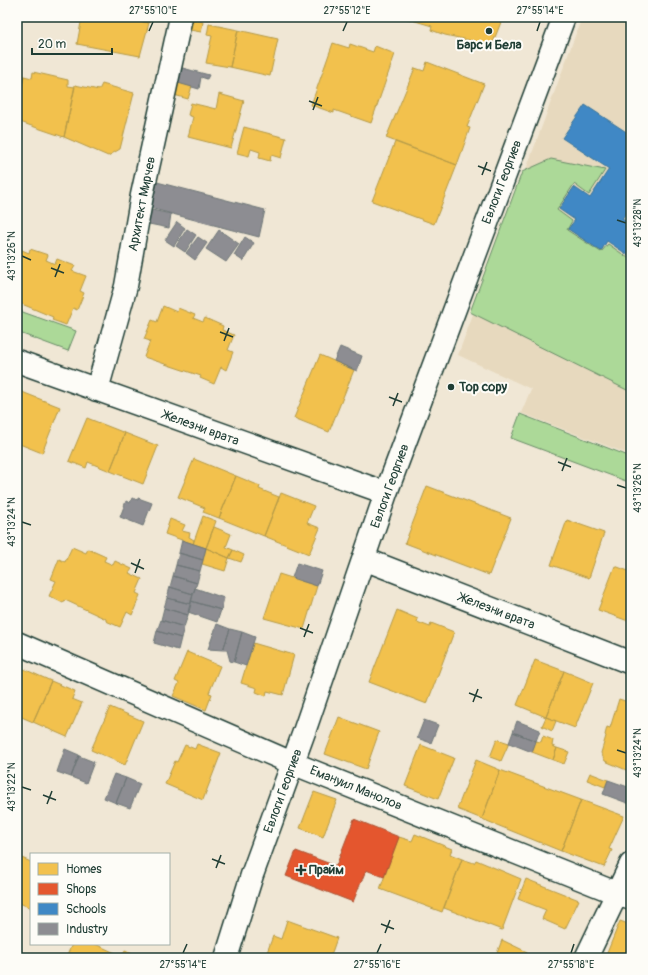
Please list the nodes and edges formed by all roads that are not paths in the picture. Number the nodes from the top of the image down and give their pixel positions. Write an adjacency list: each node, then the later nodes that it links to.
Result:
1 (181, 17): 4 (street, Архитект Мирчев)
2 (564, 17): 5 (street, Евлоги Георгиев)
3 (17, 361): 4 (street, Железни врата)
4 (97, 390): 5 (street, Железни врата)
5 (386, 493): 6 (street, Евлоги Георгиев)
6 (364, 559): 8 (street, Железни врата); 9 (street, Евлоги Георгиев)
7 (17, 643): 9 (street, Емануил Манолов)
8 (631, 663)
9 (292, 763): 11 (street, Емануил Манолов); 12 (street, Евлоги Георгиев)
10 (631, 864): 11 (street)
11 (624, 896): 13 (street)
12 (226, 958)
13 (586, 958)

